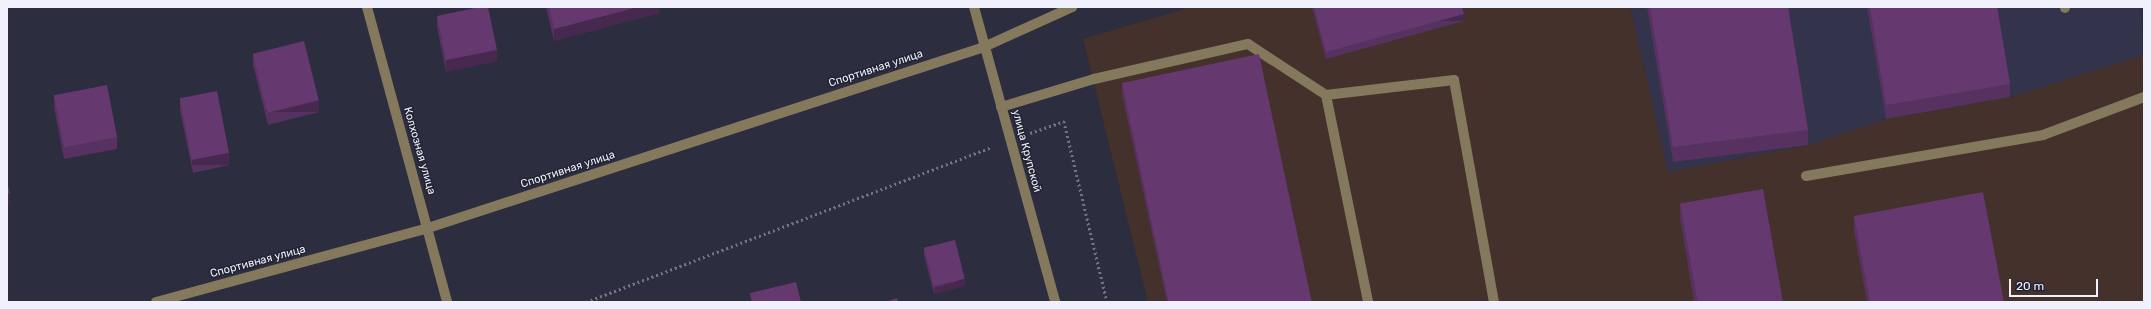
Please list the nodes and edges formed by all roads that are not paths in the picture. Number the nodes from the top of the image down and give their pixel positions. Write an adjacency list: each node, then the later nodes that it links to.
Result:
1 (367, 7): 9 (street, Колхозная улица)
2 (974, 7): 4 (street, улица Крупской)
3 (1072, 7): 4 (street, Спортивная улица)
4 (984, 47): 7 (street, улица Крупской); 9 (street, Спортивная улица)
5 (1326, 95): 7 (street); 13 (street); 14 (street)
6 (2144, 97): 8 (street)
7 (1001, 107): 12 (street, улица Крупской)
8 (1806, 176)
9 (428, 228): 10 (street, Спортивная улица); 11 (street, Колхозная улица)
10 (156, 302)
11 (447, 302)
12 (1055, 302)
13 (1368, 302)
14 (1494, 302)

